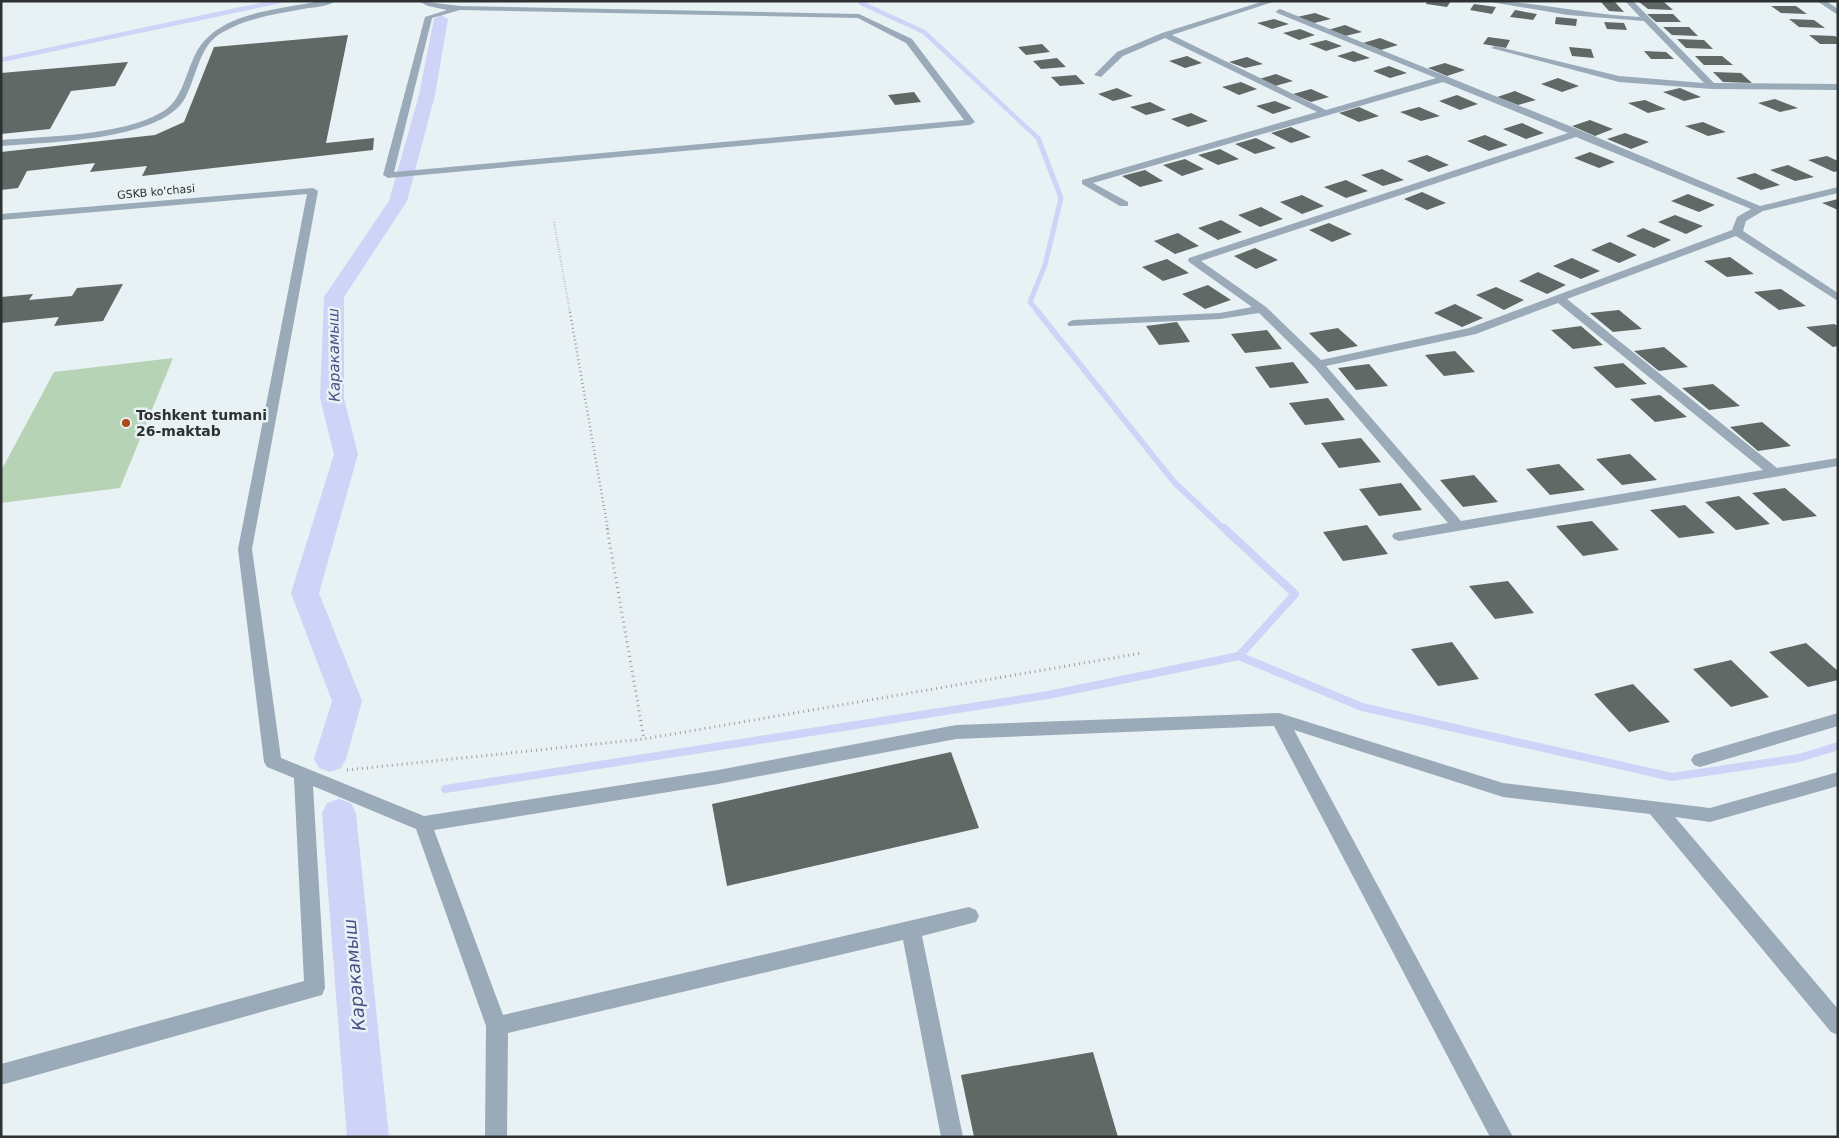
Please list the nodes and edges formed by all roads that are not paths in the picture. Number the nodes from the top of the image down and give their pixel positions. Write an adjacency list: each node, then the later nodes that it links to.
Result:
1 (332, 1): 19 (street)
2 (422, 1): 7 (street)
3 (1272, 1): 11 (street)
4 (1489, 1): 10 (street)
5 (1629, 1): 10 (street)
6 (1821, 1): 9 (street)
7 (460, 8): 7 (street)
8 (1280, 11): 14 (street)
9 (1838, 13)
10 (1648, 19): 15 (street)
11 (1165, 35): 13 (street); 17 (street)
12 (1495, 48): 15 (street)
13 (1098, 76)
14 (1443, 79): 17 (street); 18 (street)
15 (1712, 86): 16 (street)
16 (1838, 87)
17 (1323, 112): 21 (street)
18 (1579, 134): 22 (street); 27 (street)
19 (1, 143)
20 (1838, 190): 22 (street)
21 (1124, 204)
22 (1760, 209): 24 (street)
23 (1, 216): 37 (street, GSKB ko'chasi)
24 (1737, 232): 25 (street); 26 (street)
25 (1560, 298): 29 (street); 31 (street)
26 (1838, 298)
27 (1262, 309): 28 (street); 29 (street)
28 (1073, 324)
29 (1318, 364): 32 (street)
30 (1838, 462): 31 (street)
31 (1773, 472): 32 (street)
32 (1458, 526): 33 (street)
33 (1399, 536)
34 (1838, 719): 36 (street)
35 (1279, 720): 39 (street); 40 (street); 48 (street)
36 (1700, 760)
37 (304, 774): 40 (street); 45 (street)
38 (1838, 779): 39 (street)
39 (1655, 807): 43 (street)
40 (423, 824): 44 (street)
41 (969, 916): 42 (street)
42 (911, 930): 44 (street); 47 (street)
43 (1838, 1025)
44 (497, 1026): 46 (street)
45 (1, 1075)
46 (496, 1137)
47 (952, 1137)
48 (1502, 1137)

